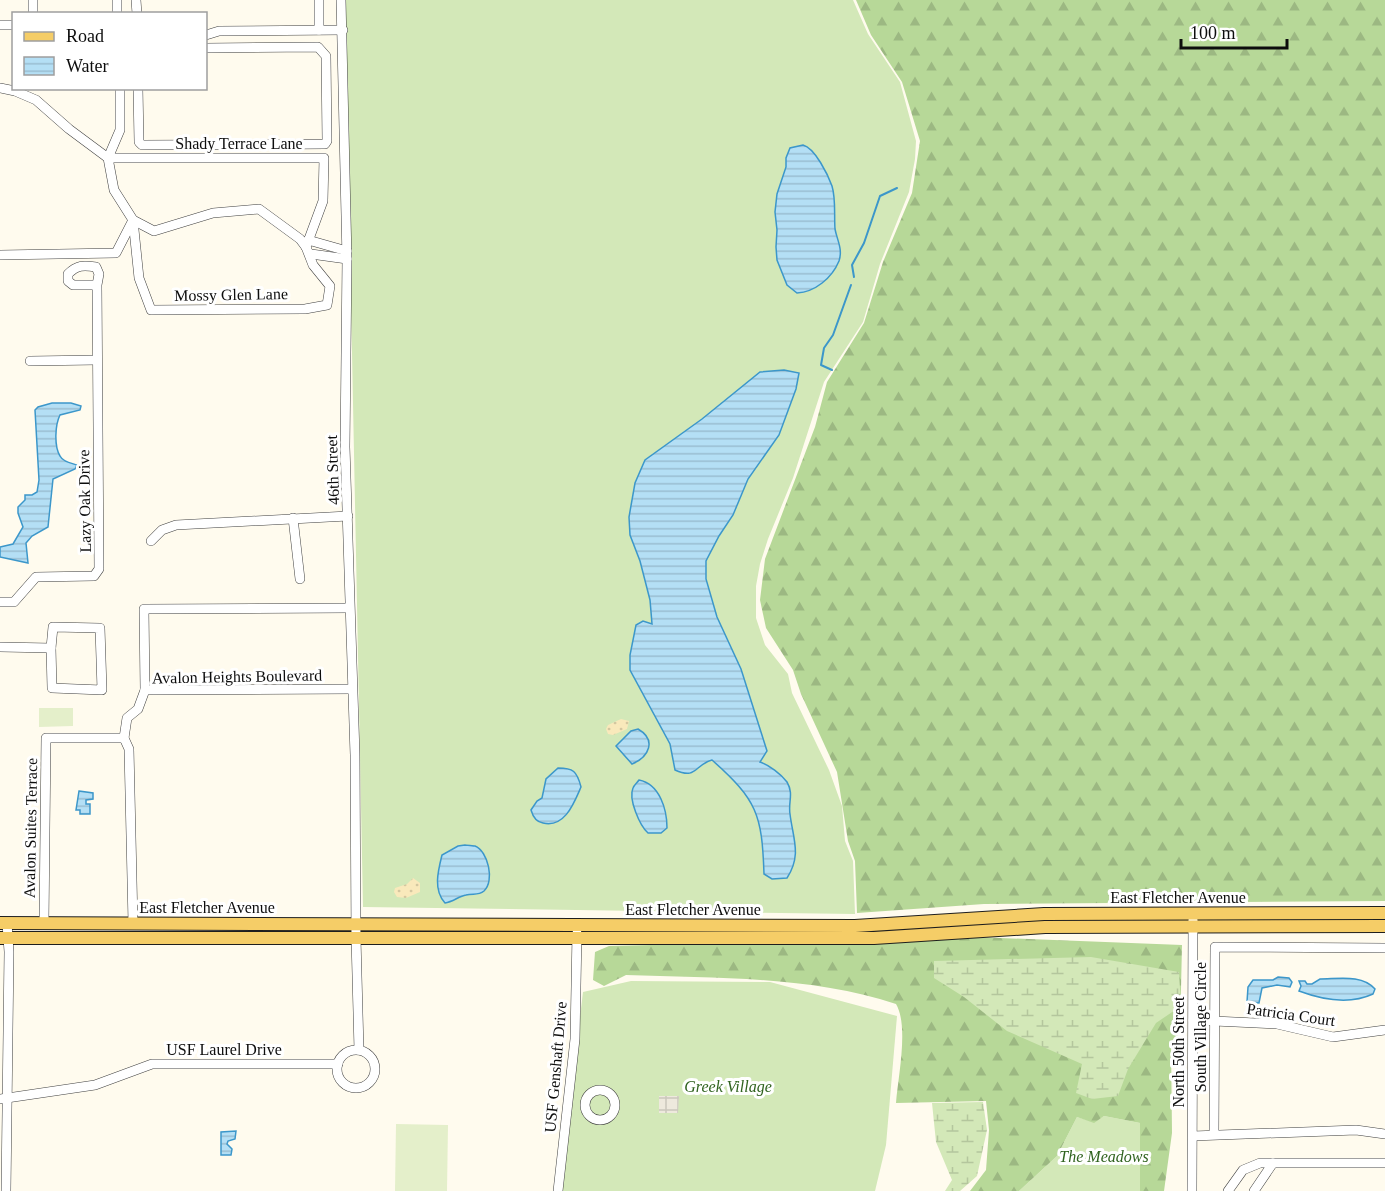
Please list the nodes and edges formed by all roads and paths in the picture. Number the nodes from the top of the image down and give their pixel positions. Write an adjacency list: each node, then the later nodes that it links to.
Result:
1 (319, 0): 3 (street)
2 (341, 0): 4 (street, 46th Street)
3 (319, 30): 4 (street); 5 (street)
4 (343, 30): 8 (street, 46th Street)
5 (207, 35)
6 (207, 48): 7 (street)
7 (326, 81): 8 (street); 12 (street)
8 (344, 81): 13 (street, 46th Street)
9 (0, 88): 14 (street)
10 (120, 90): 14 (street)
11 (138, 90): 12 (street)
12 (325, 144): 13 (street)
13 (345, 144): 18 (street, 46th Street)
14 (108, 158): 15 (street); 16 (street, Shady Terrace Lane)
15 (133, 220): 16 (street); 16 (street, Mossy Glen Lane); 17 (street)
16 (309, 245): 18 (street); 18 (street)
17 (0, 255)
18 (347, 255): 22 (street, 46th Street)
19 (97, 285): 20 (street, Lazy Oak Drive)
20 (97, 360): 21 (street); 26 (street, Lazy Oak Drive)
21 (30, 361)
22 (348, 516): 23 (street); 27 (street, 46th Street)
23 (292, 518): 24 (street); 25 (street)
24 (152, 541)
25 (300, 579)
26 (0, 602)
27 (349, 608): 30 (street, 46th Street); 31 (street)
28 (0, 647): 29 (street)
29 (51, 648): 29 (street)
30 (352, 689): 31 (street, Avalon Heights Boulevard); 38 (street, 46th Street)
31 (145, 690): 32 (street, Avalon Heights Boulevard)
32 (124, 738): 36 (street, Avalon Suites Terrace); 37 (street)
33 (1193, 913): 34 (main road, East Fletcher Avenue); 39 (street, North 50th Street); 41 (main road, East Fletcher Avenue)
34 (1385, 913)
35 (4, 923): 36 (main road, East Fletcher Avenue); 43 (street)
36 (44, 923): 37 (main road, East Fletcher Avenue)
37 (133, 923): 38 (main road, East Fletcher Avenue); 44 (main road)
38 (356, 923): 41 (main road, East Fletcher Avenue); 45 (street, 46th Street)
39 (1193, 926): 40 (main road, East Fletcher Avenue); 42 (main road, East Fletcher Avenue); 48 (street, North 50th Street)
40 (1385, 926)
41 (577, 935): 42 (main road, East Fletcher Avenue); 45 (main road, East Fletcher Avenue); 47 (street, USF Genshaft Drive)
42 (591, 937): 47 (street)
43 (4, 938): 44 (main road, East Fletcher Avenue); 53 (street)
44 (69, 938): 45 (main road, East Fletcher Avenue)
45 (356, 938): 51 (street)
46 (1385, 948): 49 (street, South Village Circle)
47 (576, 956): 54 (street, USF Genshaft Drive)
48 (1193, 1020): 49 (street, Patricia Court); 58 (street, North 50th Street)
49 (1216, 1020): 50 (street, Patricia Court); 56 (street, South Village Circle)
50 (1385, 1030)
51 (359, 1050): 52 (street); 52 (street)
52 (338, 1064): 53 (street, USF Laurel Drive)
53 (4, 1098): 61 (street)
54 (569, 1104): 55 (street); 62 (street, USF Genshaft Drive)
55 (584, 1104)
56 (1214, 1134): 57 (street); 58 (street)
57 (1385, 1134)
58 (1192, 1136): 63 (street, North 50th Street)
59 (1273, 1163): 60 (street); 64 (street); 65 (street)
60 (1385, 1163)
61 (6, 1191)
62 (558, 1191)
63 (1192, 1191)
64 (1228, 1191)
65 (1254, 1191)

